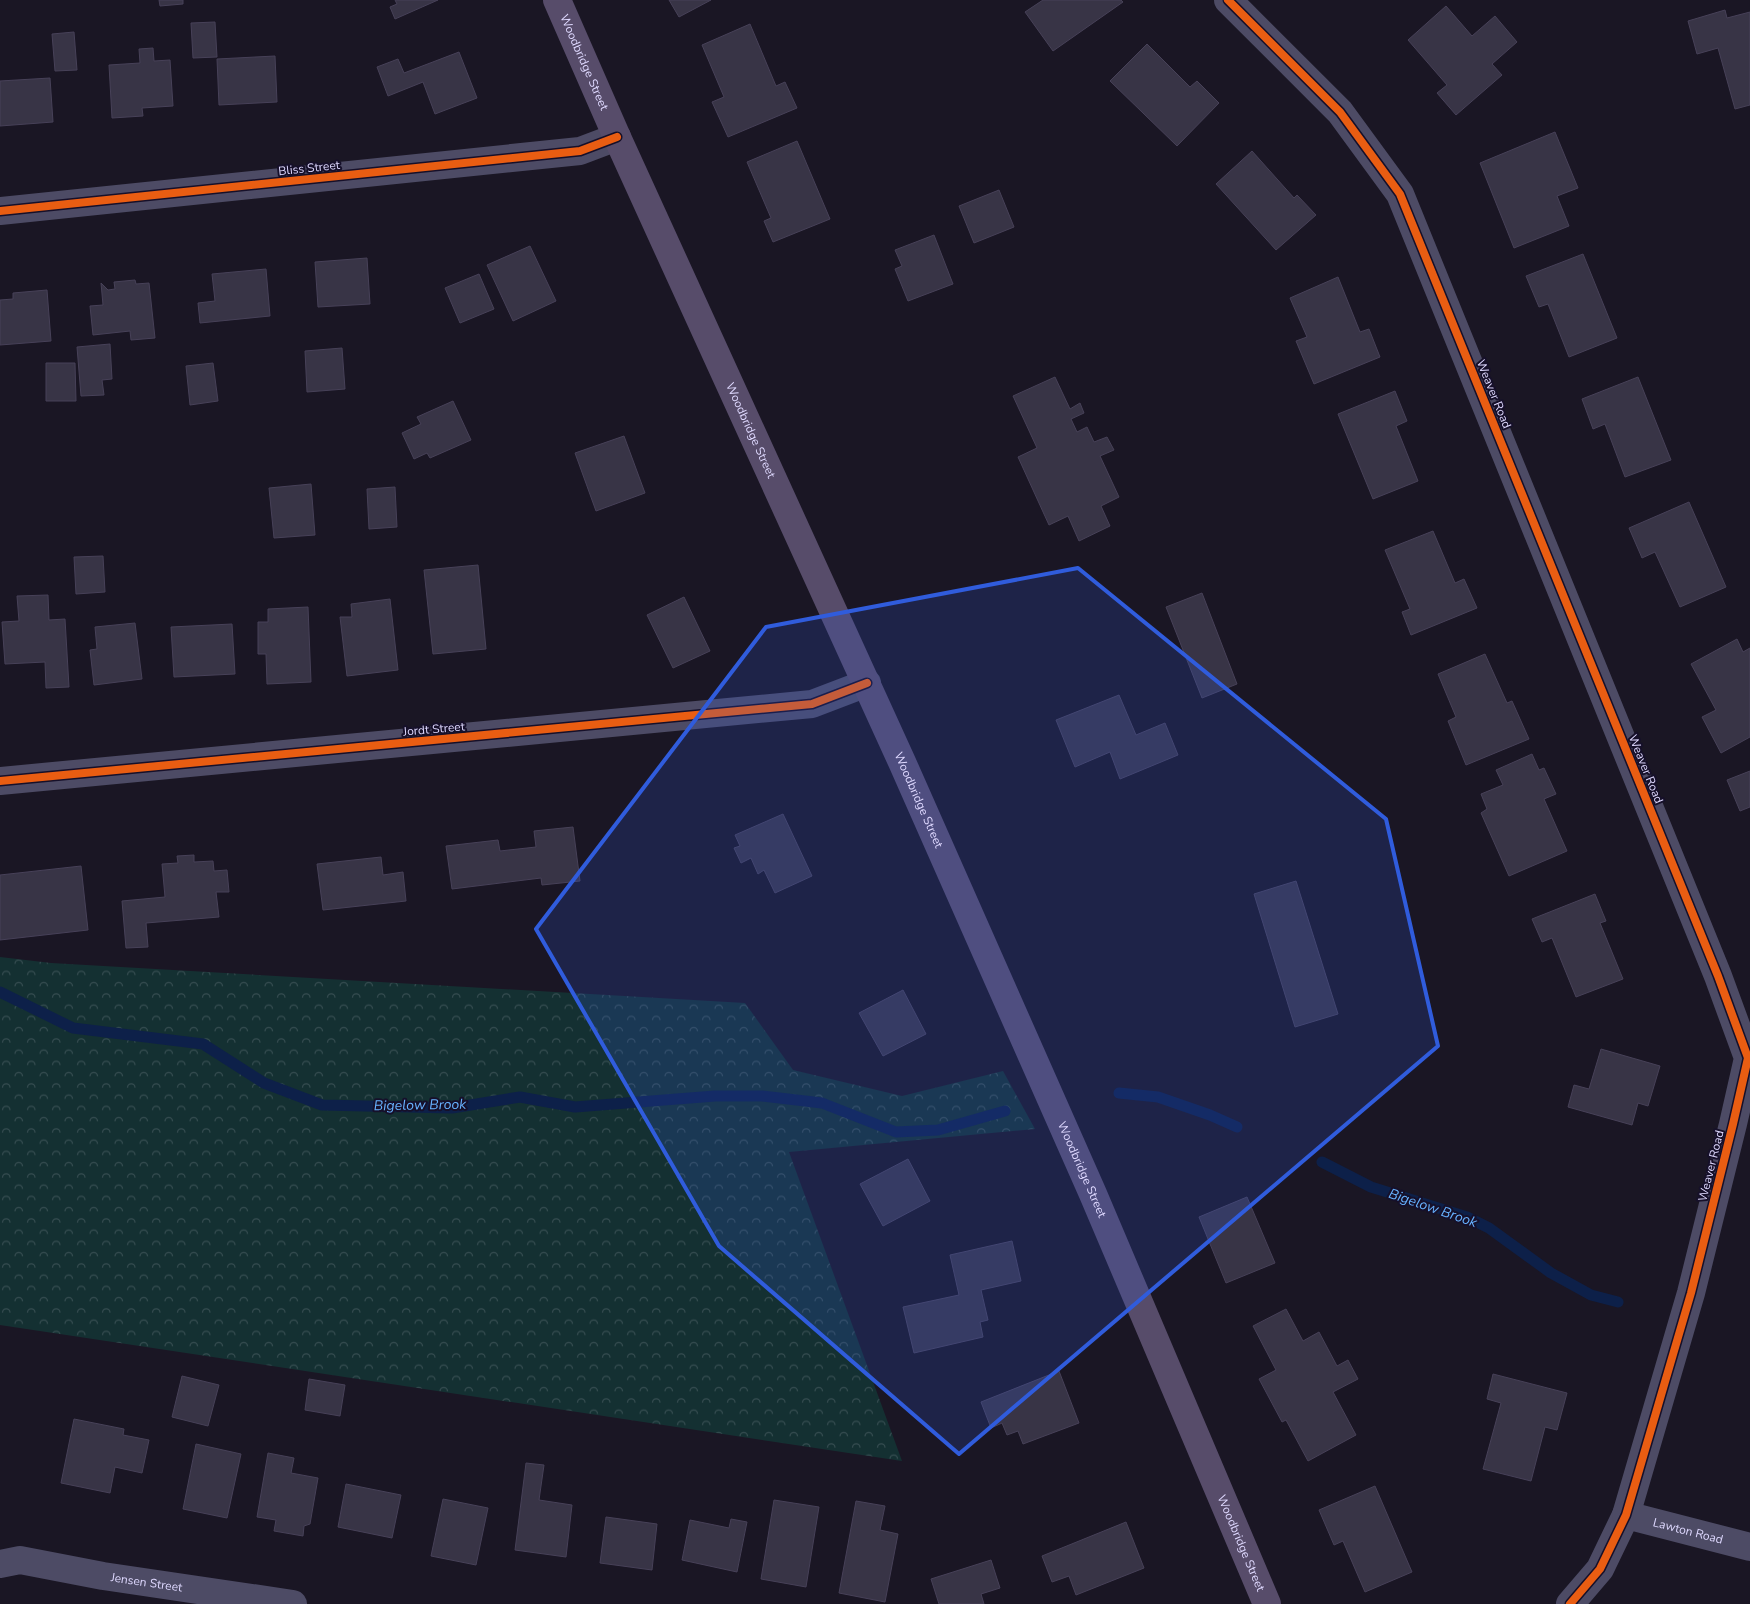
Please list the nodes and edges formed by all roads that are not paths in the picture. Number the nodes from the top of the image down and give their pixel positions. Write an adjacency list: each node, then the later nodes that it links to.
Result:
1 (556, 0): 3 (main road, Woodbridge Street)
2 (1228, 0): 7 (street, Weaver Road)
3 (617, 138): 4 (street, Bliss Street); 5 (main road, Woodbridge Street)
4 (0, 211)
5 (867, 684): 6 (street, Jordt Street); 12 (main road, Woodbridge Street)
6 (0, 781)
7 (1749, 1058): 8 (street, Weaver Road)
8 (1626, 1515): 9 (street, Lawton Road); 13 (street, Weaver Road)
9 (1750, 1547)
10 (0, 1564): 11 (street, Jensen Street)
11 (293, 1604)
12 (1267, 1604)
13 (1570, 1604)

